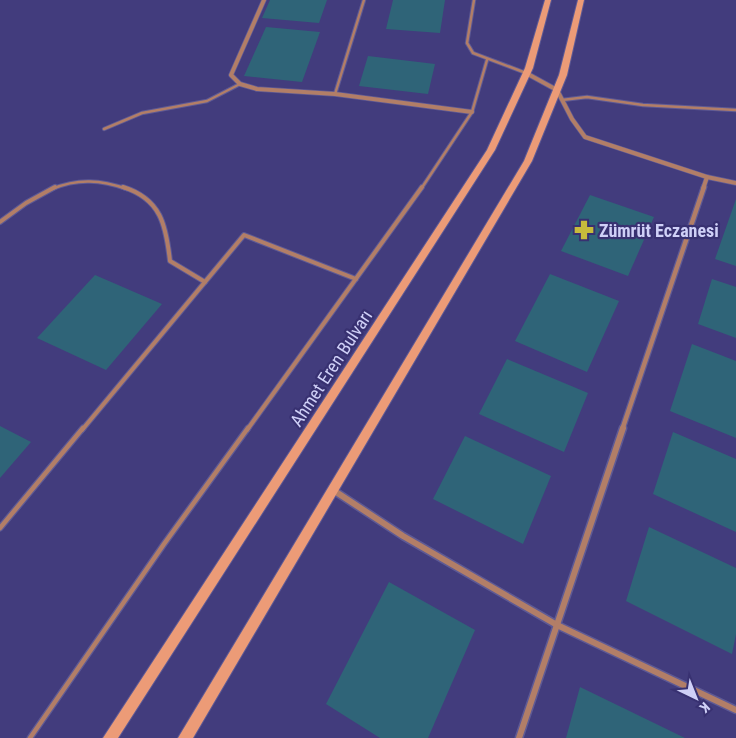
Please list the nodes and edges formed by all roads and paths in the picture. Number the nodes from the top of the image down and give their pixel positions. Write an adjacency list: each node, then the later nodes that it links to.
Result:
1 (264, 0): 8 (street)
2 (364, 0): 10 (lane)
3 (474, 0): 6 (lane)
4 (548, 0): 7 (main road, Ahmet Eren Bulvarı)
5 (581, 0): 9 (main road)
6 (487, 60): 7 (lane); 13 (lane)
7 (526, 73): 9 (street); 25 (main road, Ahmet Eren Bulvarı)
8 (240, 84): 10 (street); 14 (lane)
9 (557, 90): 11 (street); 20 (main road)
10 (336, 94): 13 (street)
11 (562, 100): 12 (lane); 15 (street)
12 (736, 110)
13 (472, 112): 18 (lane)
14 (104, 128)
15 (706, 177): 16 (street); 22 (street)
16 (736, 183)
17 (0, 222): 19 (lane)
18 (356, 280): 19 (lane); 24 (lane)
19 (205, 282): 21 (lane)
20 (332, 490): 22 (street); 26 (main road)
21 (0, 528)
22 (557, 625): 23 (street); 27 (street)
23 (736, 710)
24 (30, 738)
25 (110, 738)
26 (185, 738)
27 (518, 738)

